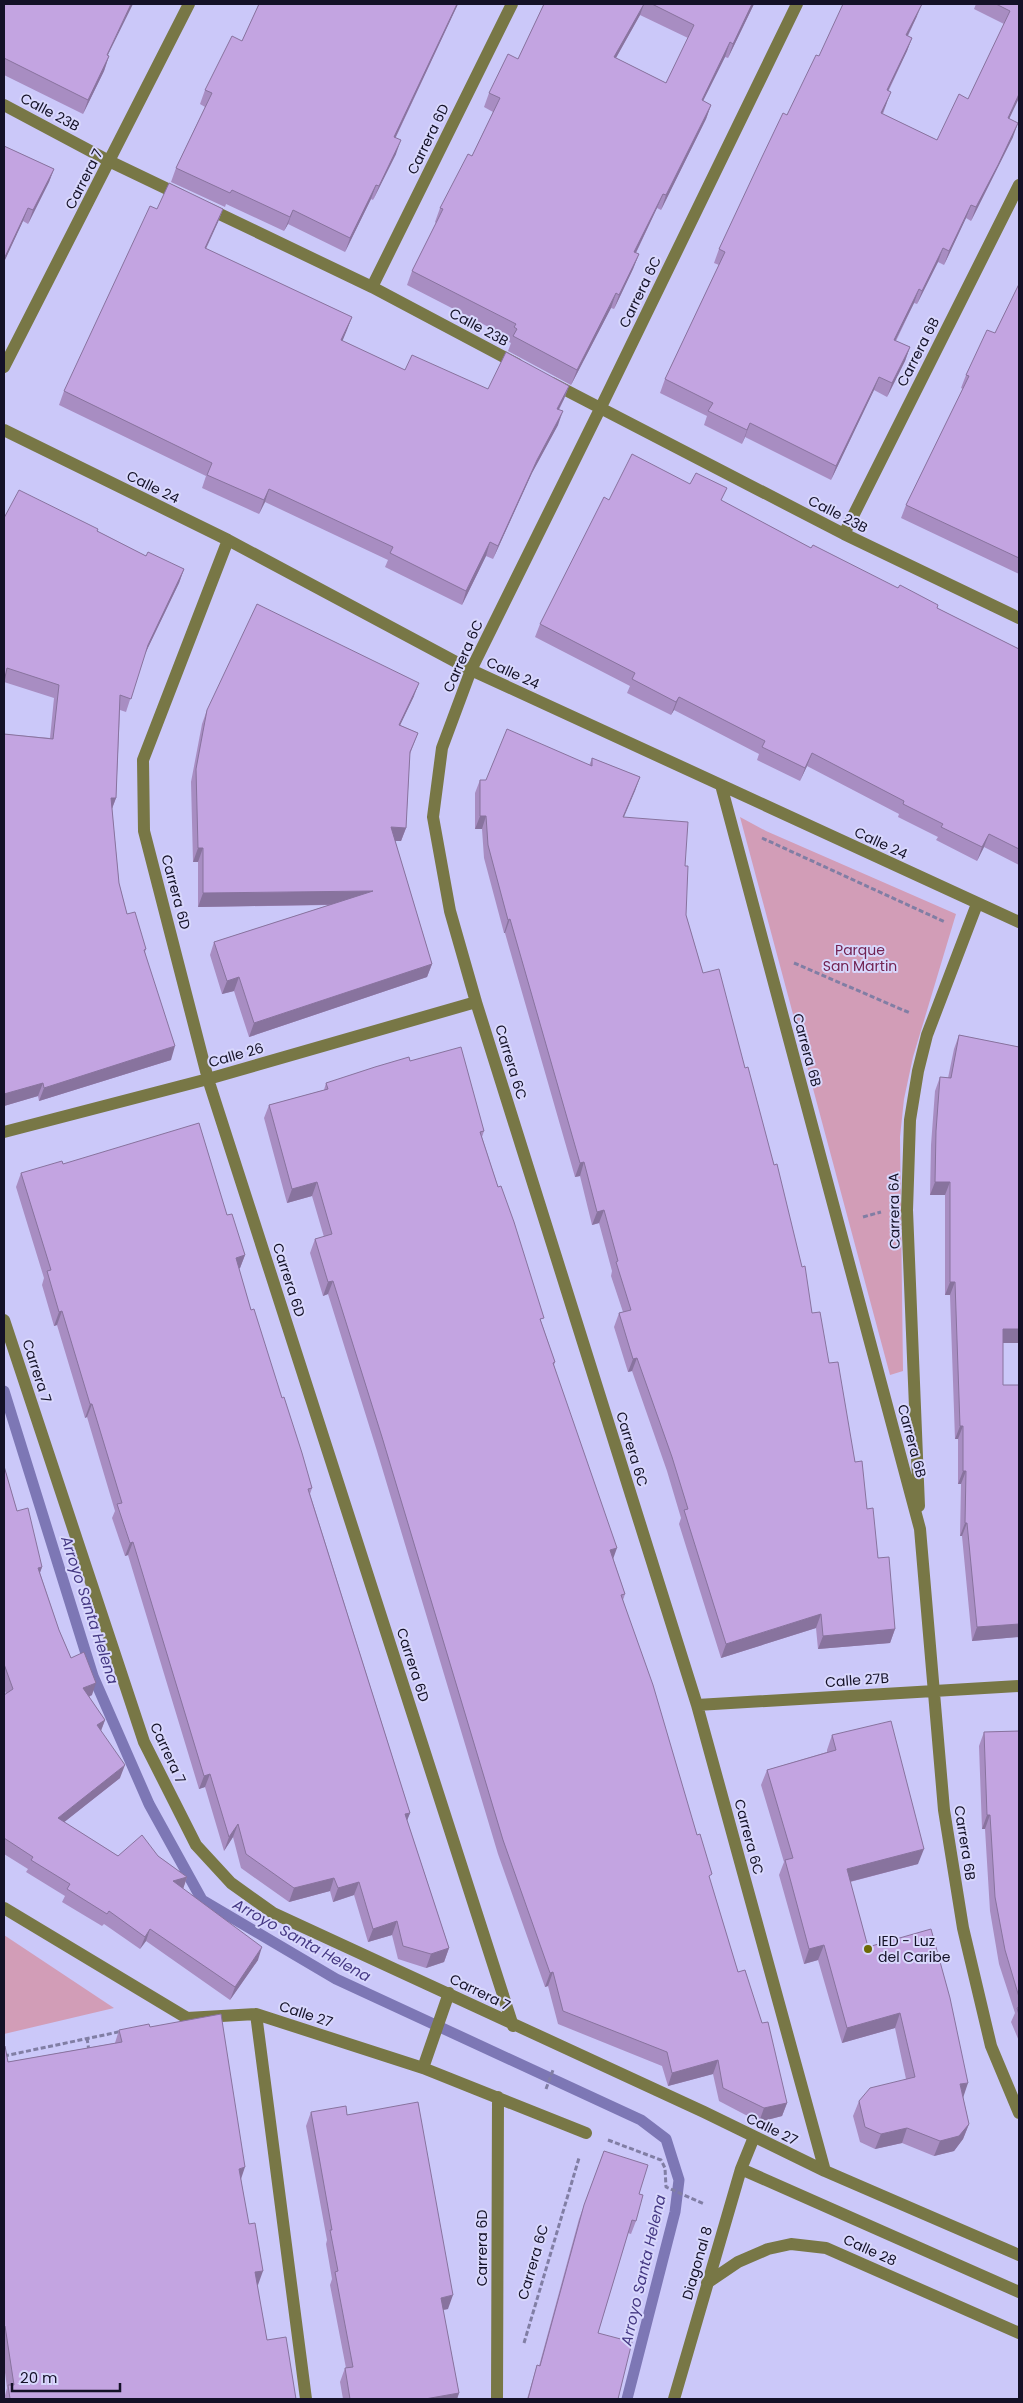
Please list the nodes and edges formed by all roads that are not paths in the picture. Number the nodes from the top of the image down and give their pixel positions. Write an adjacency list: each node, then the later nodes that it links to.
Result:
1 (189, 4): 5 (street, Carrera 7)
2 (512, 4): 7 (street, Carrera 6D)
3 (797, 4): 9 (street, Carrera 6C)
4 (4, 105): 5 (street, Calle 23B)
5 (111, 162): 7 (street, Calle 23B); 8 (street, Carrera 7)
6 (1019, 185): 11 (street, Carrera 6B)
7 (372, 287): 9 (street, Calle 23B)
8 (4, 367)
9 (600, 409): 11 (street, Calle 23B); 14 (street, Carrera 6C)
10 (4, 430): 12 (street, Calle 24)
11 (844, 534): 13 (street, Calle 23B)
12 (228, 540): 14 (street, Calle 24); 19 (street, Carrera 6D)
13 (1019, 618)
14 (471, 670): 15 (street, Calle 24); 18 (street, Carrera 6C)
15 (721, 785): 16 (street, Calle 24); 22 (street, Carrera 6B)
16 (977, 904): 17 (street, Calle 24); 22 (street, Carrera 6A)
17 (1019, 922)
18 (476, 1002): 19 (street, Calle 26); 25 (street, Carrera 6C)
19 (208, 1079): 20 (street, Calle 26); 29 (street, Carrera 6D)
20 (4, 1132)
21 (4, 1320): 27 (street, Carrera 7)
22 (920, 1529): 24 (street, Carrera 6B)
23 (1019, 1686): 24 (street, Calle 27B)
24 (935, 1690): 25 (street, Calle 27B); 32 (street, Carrera 6B)
25 (697, 1705): 36 (street, Carrera 6C)
26 (4, 1908): 28 (street, Calle 27)
27 (449, 1993): 29 (street, Carrera 7); 30 (street)
28 (256, 2014): 30 (street, Calle 27); 41 (street)
29 (513, 2026): 34 (street, Calle 27)
30 (423, 2068): 31 (street, Calle 27)
31 (498, 2098): 33 (street, Calle 27); 42 (street, Carrera 6D)
32 (1019, 2113)
33 (586, 2133)
34 (754, 2138): 35 (street, Diagonal 8); 36 (street, Calle 27)
35 (741, 2169): 38 (street, Diagonal 8); 39 (street)
36 (825, 2171): 37 (street, Calle 27)
37 (1019, 2255)
38 (707, 2283): 40 (street, Calle 28); 43 (street, Diagonal 8)
39 (1019, 2292)
40 (1019, 2333)
41 (306, 2399)
42 (497, 2399)
43 (674, 2399)

